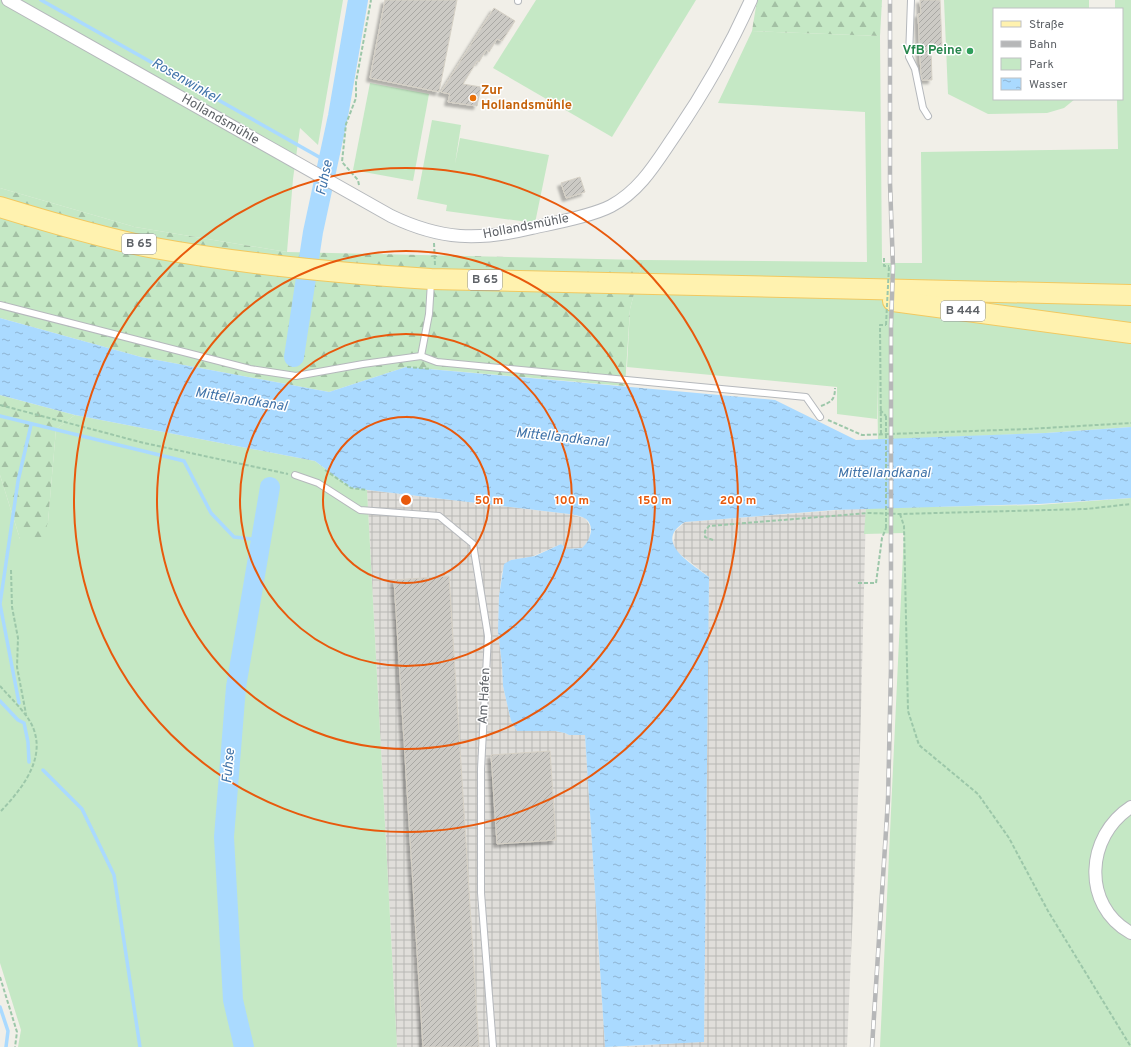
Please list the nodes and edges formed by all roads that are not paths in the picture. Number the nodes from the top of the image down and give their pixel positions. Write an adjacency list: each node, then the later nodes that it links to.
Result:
1 (8, 0): 2 (street, Hollandsmühle)
2 (751, 0)
3 (911, 0): 4 (lane)
4 (928, 116)
5 (0, 208): 6 (main road, B 65)
6 (431, 279): 7 (main road, B 65); 11 (lane)
7 (796, 288): 8 (main road, B 65); 10 (main road, B 444)
8 (1131, 296)
9 (0, 305): 11 (lane)
10 (1131, 333)
11 (421, 356): 12 (lane)
12 (820, 417)
13 (295, 475): 16 (lane, Am Hafen)
14 (1131, 807): 15 (street)
15 (1131, 933)
16 (493, 1047)

